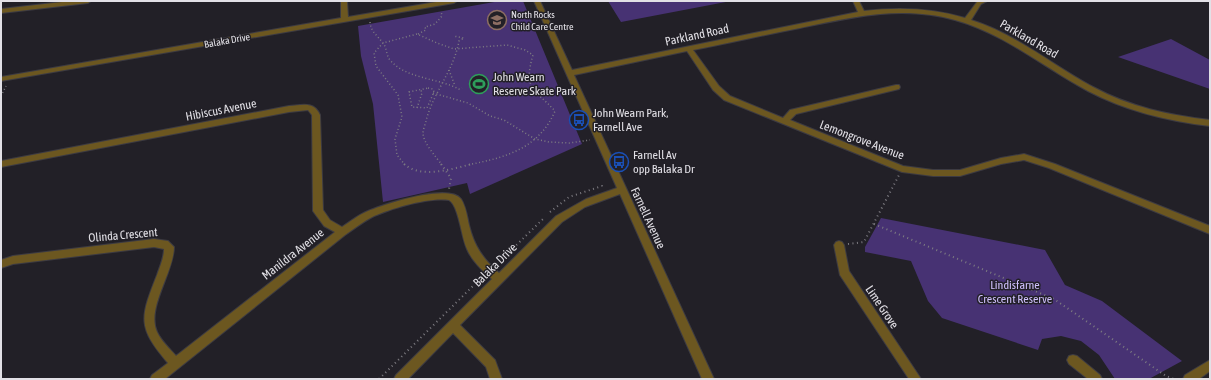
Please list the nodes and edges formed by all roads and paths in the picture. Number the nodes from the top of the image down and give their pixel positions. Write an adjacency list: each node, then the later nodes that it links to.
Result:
1 (88, 1): 8 (street)
2 (344, 1): 10 (street)
3 (454, 1): 10 (street, Balaka Drive)
4 (536, 1): 19 (street, Farnell Avenue)
5 (856, 1): 9 (street)
6 (984, 1): 11 (street)
7 (440, 8): 13 (path)
8 (1, 11)
9 (862, 12): 11 (street, Parkland Road); 16 (street, Parkland Road)
10 (345, 20): 20 (street, Balaka Drive)
11 (968, 21): 32 (street, Parkland Road)
12 (370, 22): 15 (path)
13 (418, 34): 15 (path); 17 (path)
14 (453, 36): 17 (path)
15 (383, 43): 21 (path); 37 (path)
16 (688, 48): 19 (street, Parkland Road); 31 (street, Lemongrove Avenue)
17 (457, 49): 18 (path); 34 (path)
18 (449, 70): 21 (path); 22 (path)
19 (570, 73): 33 (street, Farnell Avenue)
20 (1, 79)
21 (442, 82): 22 (path); 26 (path)
22 (455, 86): 24 (path)
23 (896, 86): 31 (street)
24 (462, 88)
25 (421, 89): 27 (path); 30 (path); 30 (path)
26 (436, 94): 27 (path); 29 (path); 34 (path)
27 (433, 95): 28 (path); 29 (path)
28 (427, 97)
29 (428, 107): 30 (path); 37 (path)
30 (417, 108)
31 (784, 122): 36 (street, Lemongrove Avenue)
32 (1210, 123)
33 (598, 138): 34 (path); 38 (street, Farnell Avenue)
34 (535, 139): 37 (path)
35 (1, 164): 42 (street, Hibiscus Avenue)
36 (902, 169): 40 (path); 41 (street, Lemongrove Avenue)
37 (445, 170): 39 (path)
38 (622, 190): 45 (street, Balaka Drive); 53 (street, Farnell Avenue)
39 (448, 196): 42 (street, Manildra Avenue); 45 (street)
40 (874, 224): 43 (path); 56 (path)
41 (1210, 230)
42 (342, 232): 48 (street, Manildra Avenue)
43 (839, 245): 54 (street, Lime Grove)
44 (1, 264): 48 (street, Olinda Crescent)
45 (500, 279): 46 (street, Balaka Drive)
46 (454, 326): 51 (street, Balaka Drive); 52 (street)
47 (1073, 360): 55 (street)
48 (176, 363): 50 (street, Manildra Avenue)
49 (1210, 365): 57 (street)
50 (156, 379)
51 (400, 379)
52 (496, 379)
53 (708, 379)
54 (915, 379)
55 (1096, 379)
56 (1174, 379)
57 (1189, 379)

